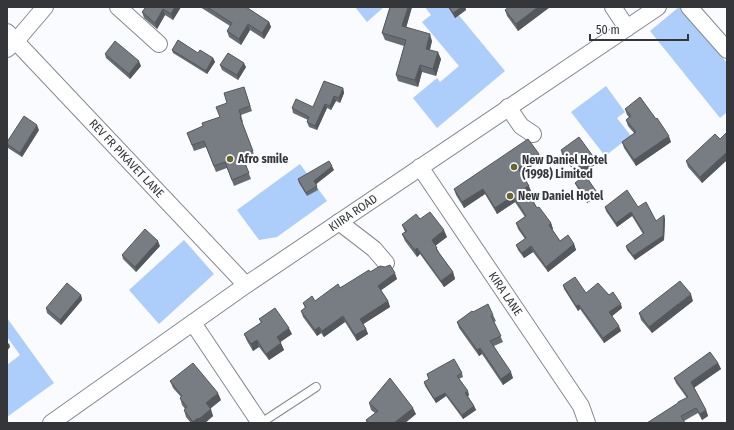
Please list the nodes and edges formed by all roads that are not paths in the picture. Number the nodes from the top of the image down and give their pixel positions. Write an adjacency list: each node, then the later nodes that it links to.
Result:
1 (45, 7): 7 (street)
2 (118, 7): 8 (street)
3 (613, 7): 6 (street)
4 (658, 7): 6 (street, KIIRA ROAD)
5 (689, 7): 9 (street)
6 (627, 28): 10 (street, KIIRA ROAD)
7 (10, 41): 15 (street, REV FR PIKAVET LANE)
8 (159, 44)
9 (727, 50)
10 (508, 107): 11 (street); 12 (street, KIIRA ROAD)
11 (533, 134)
12 (420, 167): 13 (street, KIIRA ROAD); 20 (street, KIRA LANE)
13 (339, 222): 14 (street); 15 (street, KIIRA ROAD)
14 (386, 263)
15 (246, 285): 16 (street, KIIRA ROAD)
16 (192, 323): 18 (street, KIIRA ROAD); 19 (street)
17 (316, 387): 19 (lane)
18 (51, 423)
19 (261, 423)
20 (587, 423)

